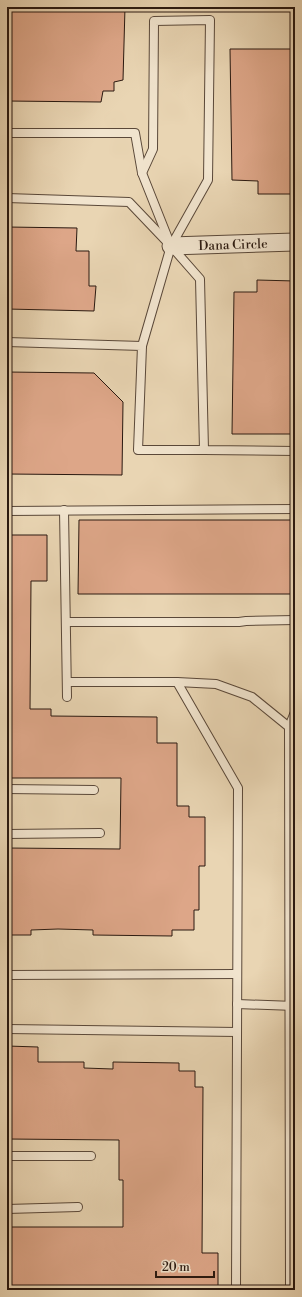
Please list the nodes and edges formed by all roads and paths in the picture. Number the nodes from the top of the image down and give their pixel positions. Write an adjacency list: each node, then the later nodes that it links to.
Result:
1 (7, 134): 2 (lane)
2 (142, 173): 5 (lane); 5 (lane)
3 (7, 198): 5 (lane)
4 (295, 242): 5 (street, Dana Circle)
5 (171, 246): 7 (lane); 8 (lane)
6 (7, 342): 7 (lane)
7 (142, 346): 8 (lane)
8 (204, 450): 9 (lane)
9 (295, 451)
10 (295, 509): 11 (lane)
11 (64, 510): 12 (lane); 14 (lane)
12 (7, 511)
13 (295, 620): 14 (lane)
14 (66, 622): 15 (lane)
15 (67, 682): 16 (lane); 17 (lane)
16 (177, 682): 19 (lane); 24 (lane)
17 (67, 697)
18 (295, 712): 19 (lane)
19 (290, 727): 27 (lane)
20 (7, 789): 21 (lane)
21 (94, 790)
22 (100, 833): 23 (lane)
23 (7, 834)
24 (237, 974): 25 (lane); 26 (lane)
25 (7, 975)
26 (237, 1004): 27 (lane); 29 (lane)
27 (292, 1006): 35 (lane)
28 (7, 1029): 29 (lane)
29 (237, 1032): 34 (lane)
30 (7, 1156): 31 (lane)
31 (91, 1156)
32 (78, 1208): 33 (lane)
33 (7, 1209)
34 (236, 1290)
35 (290, 1290)

